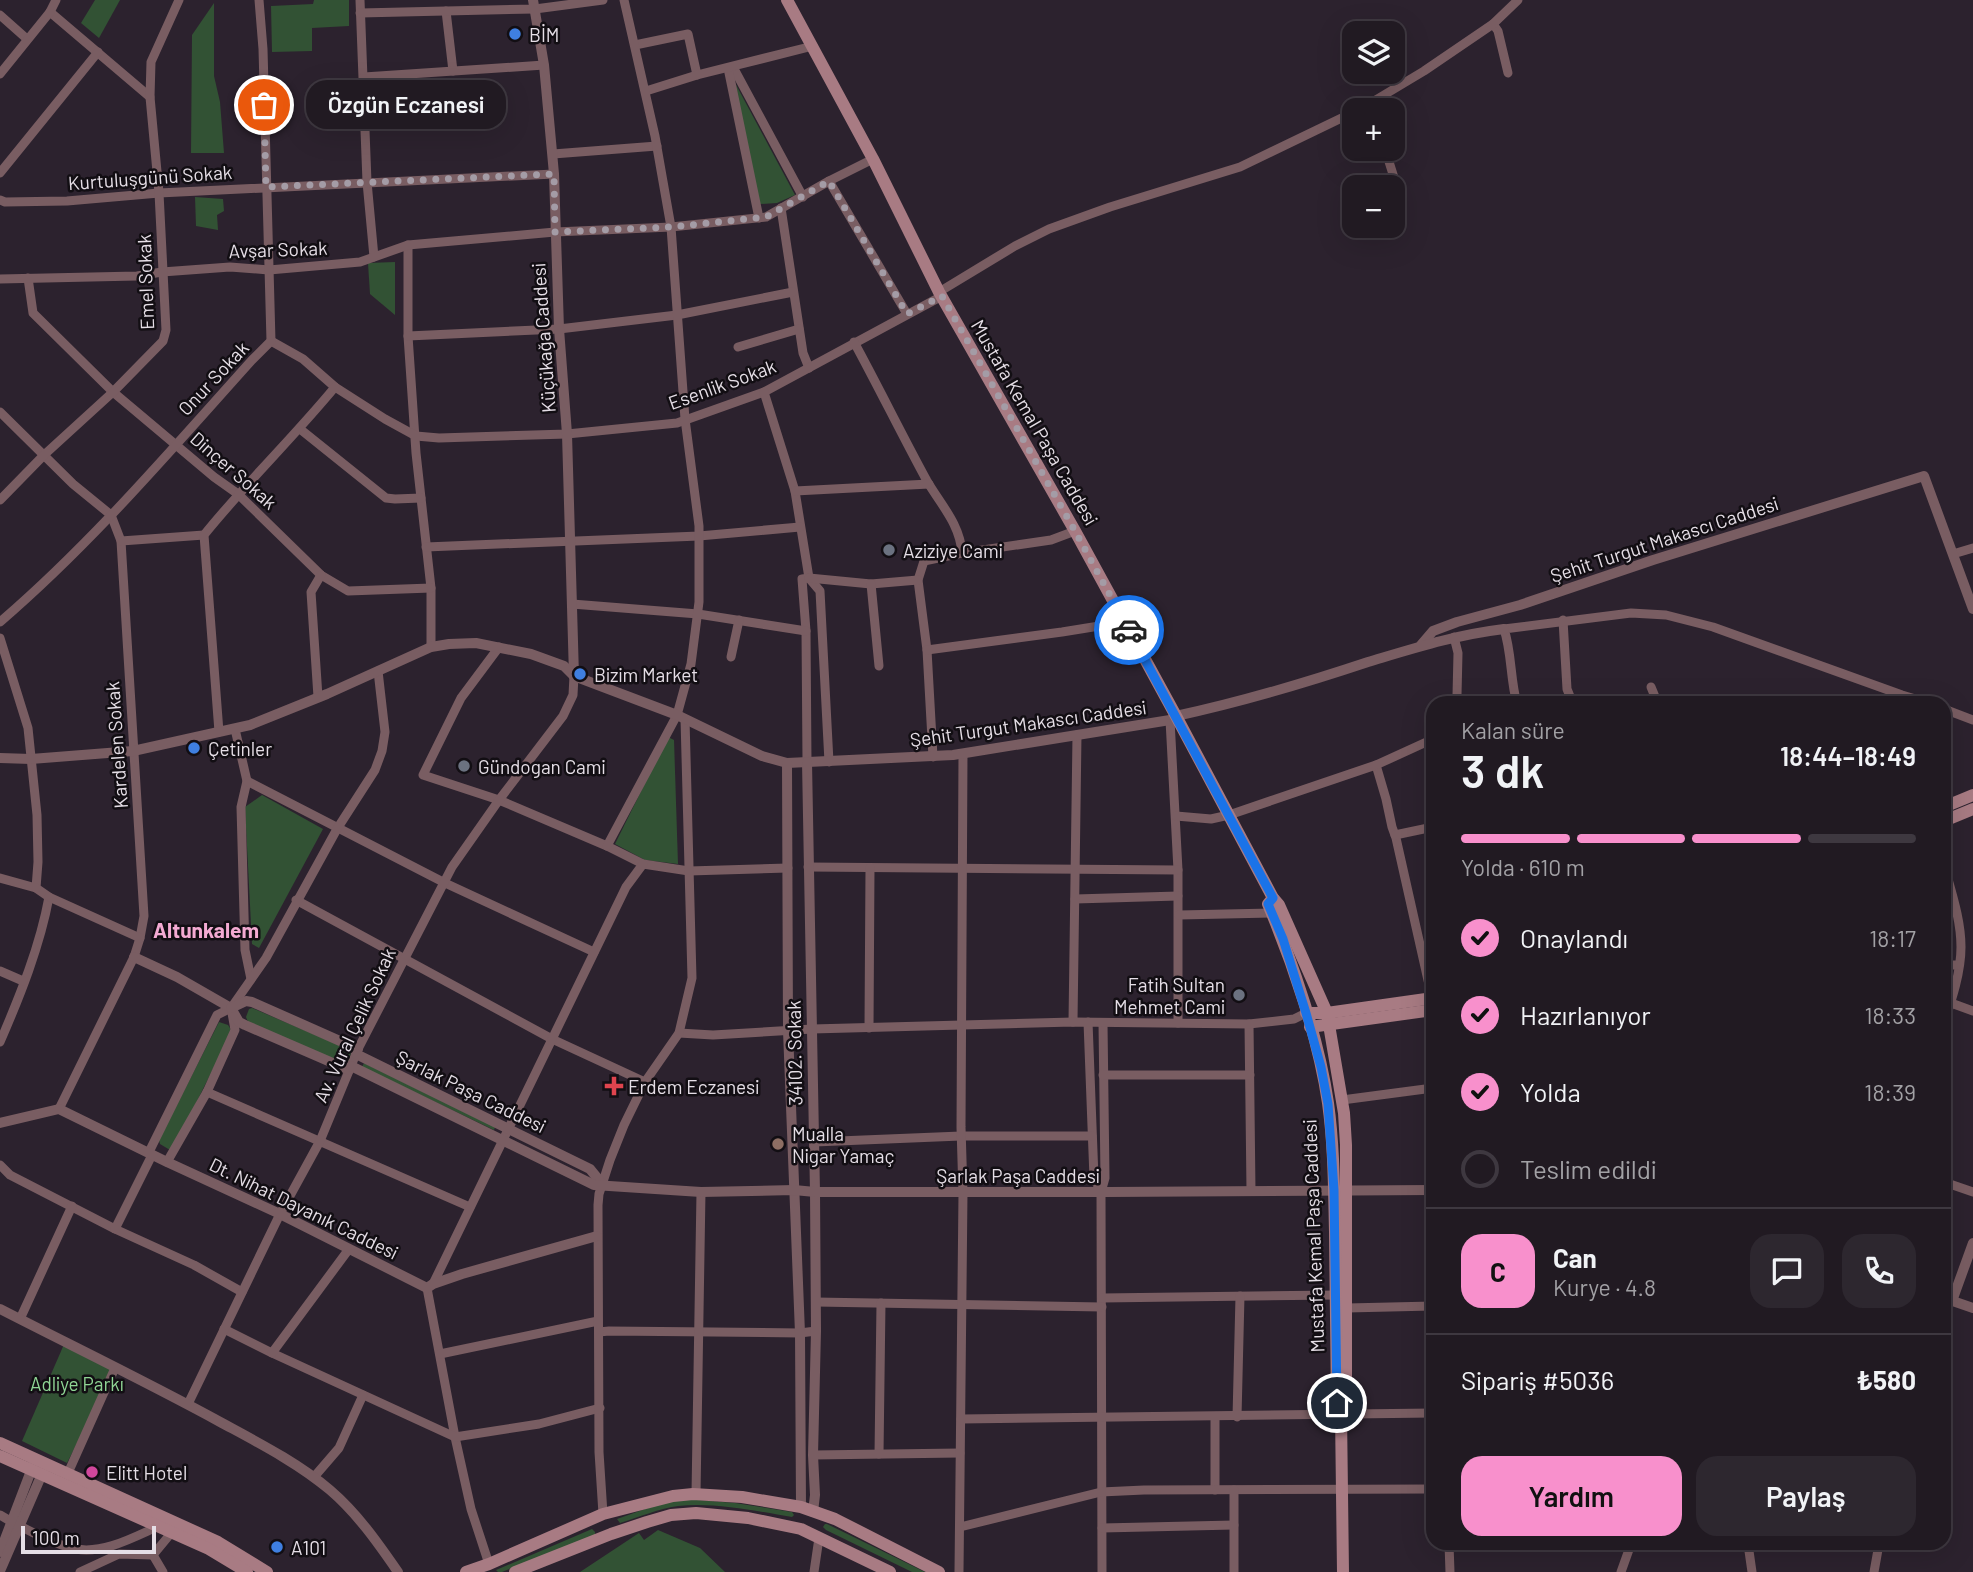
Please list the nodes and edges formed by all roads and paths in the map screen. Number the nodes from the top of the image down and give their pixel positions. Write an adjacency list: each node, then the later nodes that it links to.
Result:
1 (56, 0): 11 (street)
2 (179, 0): 27 (street, Emel Sokak)
3 (259, 0): 37 (street, Onur Sokak)
4 (359, 0): 12 (street)
5 (603, 0): 9 (street)
6 (624, 0): 16 (street)
7 (787, 0): 17 (main road, Mustafa Kemal Paşa Caddesi)
8 (1518, 0): 14 (street, Esenlik Sokak)
9 (534, 4): 10 (street); 19 (street, Küçükağa Caddesi)
10 (446, 10): 12 (street); 21 (street)
11 (50, 12): 15 (street); 18 (street)
12 (360, 13): 25 (street)
13 (0, 15): 15 (street)
14 (1493, 24): 22 (street); 28 (street, Esenlik Sokak)
15 (27, 38): 23 (street)
16 (635, 45): 24 (street); 26 (street)
17 (813, 46): 20 (street); 32 (main road, Mustafa Kemal Paşa Caddesi)
18 (98, 52): 27 (street); 33 (street)
19 (544, 65): 21 (street); 31 (street, Küçükağa Caddesi)
20 (731, 67): 24 (street); 39 (street); 42 (street)
21 (453, 71): 25 (street)
22 (1508, 73)
23 (0, 74)
24 (696, 75): 26 (street)
25 (364, 77): 36 (street)
26 (646, 91): 30 (street)
27 (150, 97): 38 (street, Emel Sokak)
28 (1379, 98)
29 (1342, 120): 52 (street, Esenlik Sokak)
30 (657, 146): 31 (street); 43 (street)
31 (553, 154): 34 (street, Küçükağa Caddesi)
32 (873, 159): 35 (street, Avşar Sokak); 52 (main road, Mustafa Kemal Paşa Caddesi)
33 (0, 173)
34 (554, 174): 36 (street, Kurtuluşgünü Sokak); 44 (street, Küçükağa Caddesi)
35 (829, 181): 39 (street, Avşar Sokak); 53 (street)
36 (367, 182): 37 (street, Kurtuluşgünü Sokak); 46 (street)
37 (266, 187): 38 (street, Kurtuluşgünü Sokak); 47 (street, Onur Sokak)
38 (159, 193): 40 (street, Kurtuluşgünü Sokak); 48 (street, Emel Sokak)
39 (803, 197): 41 (street, Avşar Sokak)
40 (0, 200)
41 (780, 208): 42 (street, Avşar Sokak); 51 (street)
42 (759, 218): 43 (street, Avşar Sokak)
43 (671, 227): 44 (street, Avşar Sokak); 54 (street)
44 (555, 232): 45 (street, Avşar Sokak); 55 (street, Küçükağa Caddesi)
45 (408, 245): 46 (street, Avşar Sokak); 57 (street)
46 (374, 257): 47 (street, Avşar Sokak)
47 (269, 270): 48 (street, Avşar Sokak); 58 (street, Onur Sokak)
48 (162, 272): 49 (street, Avşar Sokak); 63 (street, Emel Sokak)
49 (28, 278): 50 (street, Avşar Sokak); 63 (street, Dinçer Sokak)
50 (0, 279)
51 (793, 292): 54 (street); 56 (street)
52 (940, 294): 53 (street, Esenlik Sokak); 79 (main road, Mustafa Kemal Paşa Caddesi)
53 (907, 314): 59 (street, Esenlik Sokak)
54 (677, 315): 55 (street); 66 (street)
55 (559, 329): 57 (street); 68 (street, Küçükağa Caddesi)
56 (799, 329): 60 (street); 61 (street)
57 (408, 336): 69 (street)
58 (271, 341): 62 (street, Esenlik Sokak); 70 (street, Onur Sokak)
59 (854, 342): 61 (street, Esenlik Sokak); 72 (street)
60 (738, 347)
61 (809, 368): 64 (street, Esenlik Sokak)
62 (335, 387): 67 (street); 69 (street, Esenlik Sokak)
63 (113, 392): 70 (street, Dinçer Sokak); 71 (street, Emel Sokak)
64 (764, 392): 66 (street, Esenlik Sokak); 73 (street)
65 (0, 412): 71 (street, Kardelen Sokak)
66 (685, 419): 68 (street, Esenlik Sokak); 81 (street)
67 (300, 429): 74 (street); 75 (street)
68 (567, 434): 69 (street, Esenlik Sokak); 83 (street, Küçükağa Caddesi)
69 (416, 436): 75 (street)
70 (176, 444): 74 (street, Dinçer Sokak); 77 (street, Onur Sokak)
71 (44, 455): 76 (street, Emel Sokak); 77 (street, Kardelen Sokak)
72 (929, 484): 73 (street); 86 (street)
73 (795, 491): 78 (street)
74 (238, 494): 80 (street); 88 (street, Dinçer Sokak)
75 (421, 498): 84 (street)
76 (0, 500)
77 (111, 515): 82 (street, Kardelen Sokak); 98 (street, Onur Sokak)
78 (800, 527): 81 (street); 89 (street)
79 (1075, 531): 86 (street); 99 (main road, Mustafa Kemal Paşa Caddesi)
80 (204, 535): 82 (street); 124 (street)
81 (699, 536): 83 (street); 95 (street)
82 (121, 541): 127 (street, Kardelen Sokak)
83 (569, 541): 84 (street); 93 (street, Küçükağa Caddesi)
84 (426, 547): 92 (street)
85 (1973, 548): 87 (street)
86 (962, 553): 90 (street)
87 (1953, 554): 94 (street); 104 (street, Şehit Turgut Makascı Caddesi)
88 (321, 575): 92 (street, Dinçer Sokak); 118 (street)
89 (808, 578): 91 (street); 101 (street); 132 (street)
90 (918, 580): 91 (street); 107 (street)
91 (872, 584): 109 (street)
92 (430, 588): 105 (street)
93 (572, 604): 95 (street); 111 (street, Küçükağa Caddesi)
94 (1973, 609)
95 (698, 614): 96 (street); 120 (street)
96 (739, 620): 101 (street); 108 (street)
97 (1563, 620): 100 (street); 115 (street); 117 (street)
98 (0, 622)
99 (1124, 622): 107 (street); 121 (main road, Mustafa Kemal Paşa Caddesi)
100 (1504, 629): 102 (street, Şehit Turgut Makascı Caddesi); 114 (street)
101 (806, 631): 133 (street)
102 (1454, 637): 104 (street, Şehit Turgut Makascı Caddesi); 113 (street)
103 (0, 638): 131 (street)
104 (1421, 645): 121 (street, Şehit Turgut Makascı Caddesi)
105 (431, 647): 106 (street, Şehit Turgut Makascı Caddesi); 110 (street, Şehit Turgut Makascı Caddesi)
106 (499, 647): 111 (street, Şehit Turgut Makascı Caddesi); 138 (street)
107 (927, 650): 129 (street)
108 (731, 657)
109 (879, 666)
110 (378, 671): 118 (street, Şehit Turgut Makascı Caddesi); 145 (street)
111 (574, 676): 120 (street, Şehit Turgut Makascı Caddesi); 138 (street, Av. Vural Çelik Sokak)
112 (1651, 687): 116 (street)
113 (1458, 696)
114 (1515, 696)
115 (1570, 696)
116 (1655, 696)
117 (1905, 696)
118 (318, 697): 123 (street, Şehit Turgut Makascı Caddesi)
119 (1951, 712): 122 (street)
120 (681, 717): 134 (street, Şehit Turgut Makascı Caddesi); 147 (street); 155 (street)
121 (1173, 718): 125 (street, Şehit Turgut Makascı Caddesi); 141 (main road, Mustafa Kemal Paşa Caddesi); 142 (street)
122 (1973, 720)
123 (235, 729): 124 (street, Şehit Turgut Makascı Caddesi); 136 (street)
124 (219, 732): 127 (street, Şehit Turgut Makascı Caddesi)
125 (1077, 735): 128 (street, Şehit Turgut Makascı Caddesi); 153 (street)
126 (1426, 742): 135 (street)
127 (133, 751): 131 (street, Şehit Turgut Makascı Caddesi); 167 (street, Kardelen Sokak)
128 (963, 754): 129 (street, Şehit Turgut Makascı Caddesi); 152 (street)
129 (933, 757): 132 (street, Şehit Turgut Makascı Caddesi)
130 (0, 758): 131 (street, Şehit Turgut Makascı Caddesi)
131 (31, 759): 158 (street)
132 (829, 761): 133 (street, Şehit Turgut Makascı Caddesi)
133 (807, 762): 134 (street, Şehit Turgut Makascı Caddesi); 149 (street, 34102. Sokak)
134 (787, 763): 150 (street, 34102. Sokak)
135 (1376, 765): 141 (street); 146 (street)
136 (247, 781): 145 (street); 175 (street)
137 (1973, 795): 139 (main road)
138 (499, 800): 147 (street); 157 (street, Av. Vural Çelik Sokak)
139 (1951, 804)
140 (1973, 809): 143 (main road)
141 (1229, 815): 142 (street); 162 (main road, Mustafa Kemal Paşa Caddesi)
142 (1176, 816): 154 (street)
143 (1951, 818)
144 (1426, 828): 146 (street)
145 (337, 829): 157 (street); 164 (street)
146 (1395, 835): 174 (street)
147 (607, 846): 148 (street)
148 (643, 864): 155 (street); 168 (street)
149 (808, 867): 151 (street); 192 (street, 34102. Sokak)
150 (788, 868): 155 (street); 193 (street, 34102. Sokak)
151 (870, 868): 152 (street); 191 (street)
152 (963, 868): 153 (street); 189 (street)
153 (1075, 870): 154 (street); 163 (street)
154 (1178, 870): 160 (street)
155 (689, 871): 194 (street)
156 (0, 878): 158 (street)
157 (445, 883): 168 (street); 170 (street, Av. Vural Çelik Sokak)
158 (36, 888): 161 (street)
159 (1951, 890): 172 (street)
160 (1178, 896): 163 (street); 166 (street)
161 (49, 897): 167 (street); 176 (street)
162 (1273, 898): 165 (main road, Mustafa Kemal Paşa Caddesi); 183 (main road, Mustafa Kemal Paşa Caddesi)
163 (1075, 899): 184 (street)
164 (296, 900): 170 (street); 175 (street)
165 (1272, 913): 166 (street); 181 (main road, Mustafa Kemal Paşa Caddesi)
166 (1178, 915): 187 (street)
167 (140, 938): 169 (street, Kardelen Sokak)
168 (594, 951): 195 (street)
169 (134, 957): 179 (street, Şarlak Paşa Caddesi); 205 (street, Kardelen Sokak)
170 (404, 958): 195 (street); 197 (street, Av. Vural Çelik Sokak)
171 (1951, 965): 172 (street)
172 (1959, 965): 178 (street)
173 (0, 971): 176 (street)
174 (1426, 971)
175 (251, 979): 179 (street)
176 (23, 981): 196 (street)
177 (1426, 1003): 183 (main road)
178 (1951, 1003): 180 (street)
179 (232, 1008): 197 (street, Şarlak Paşa Caddesi); 198 (street, Şarlak Paşa Caddesi); 203 (street); 213 (street)
180 (1973, 1010)
181 (1306, 1013): 182 (street); 183 (main road); 190 (main road, Mustafa Kemal Paşa Caddesi)
182 (1294, 1019): 188 (street); 190 (street)
183 (1329, 1019): 190 (main road); 204 (main road, Mustafa Kemal Paşa Caddesi)
184 (1073, 1022): 185 (street); 189 (street)
185 (1088, 1022): 186 (street); 209 (street)
186 (1102, 1023): 187 (street); 199 (street)
187 (1178, 1023): 188 (street)
188 (1249, 1024): 200 (street)
189 (962, 1025): 191 (street); 208 (street)
190 (1310, 1027): 219 (main road, Mustafa Kemal Paşa Caddesi)
191 (869, 1028): 192 (street)
192 (811, 1029): 193 (street); 212 (street, 34102. Sokak)
193 (788, 1031): 194 (street); 218 (street, 34102. Sokak)
194 (679, 1033): 201 (street)
195 (552, 1039): 201 (street); 207 (street)
196 (0, 1042)
197 (357, 1052): 198 (street, Av. Vural Çelik Sokak); 207 (street, Şarlak Paşa Caddesi)
198 (350, 1068): 210 (street, Şarlak Paşa Caddesi); 211 (street, Av. Vural Çelik Sokak)
199 (1102, 1075): 200 (street); 224 (street)
200 (1250, 1075): 221 (street)
201 (645, 1082): 217 (street)
202 (1426, 1089): 204 (street)
203 (207, 1092): 211 (street); 214 (street)
204 (1342, 1100): 219 (main road, Mustafa Kemal Paşa Caddesi)
205 (59, 1109): 206 (street); 213 (street, Dt. Nihat Dayanık Caddesi)
206 (0, 1123)
207 (509, 1128): 210 (street); 217 (street, Şarlak Paşa Caddesi)
208 (961, 1136): 209 (street); 212 (street); 226 (street)
209 (1092, 1136): 224 (street)
210 (503, 1140): 217 (street, Şarlak Paşa Caddesi); 228 (street)
211 (320, 1141): 228 (street); 229 (street, Av. Vural Çelik Sokak)
212 (814, 1142): 223 (street, 34102. Sokak)
213 (150, 1154): 214 (street, Dt. Nihat Dayanık Caddesi); 230 (street)
214 (167, 1162): 229 (street, Dt. Nihat Dayanık Caddesi)
215 (0, 1165): 227 (street)
216 (1951, 1184): 225 (street)
217 (603, 1185): 222 (street, Şarlak Paşa Caddesi); 231 (street)
218 (794, 1190): 222 (street, Şarlak Paşa Caddesi); 223 (street, Şarlak Paşa Caddesi); 254 (street, 34102. Sokak)
219 (1340, 1190): 220 (street, Şarlak Paşa Caddesi); 221 (street, Şarlak Paşa Caddesi); 237 (main road, Mustafa Kemal Paşa Caddesi); 245 (main road, Mustafa Kemal Paşa Caddesi)
220 (1426, 1190)
221 (1251, 1191): 224 (street, Şarlak Paşa Caddesi)
222 (701, 1192): 253 (street)
223 (815, 1192): 226 (street, Şarlak Paşa Caddesi); 240 (street, 34102. Sokak)
224 (1101, 1192): 226 (street, Şarlak Paşa Caddesi); 241 (street)
225 (1973, 1192)
226 (963, 1193): 243 (street)
227 (72, 1206): 230 (street); 248 (street)
228 (470, 1207): 234 (street)
229 (280, 1214): 233 (street, Dt. Nihat Dayanık Caddesi); 235 (street, Av. Vural Çelik Sokak)
230 (114, 1229): 235 (street)
231 (597, 1236): 234 (street); 249 (street)
232 (1973, 1243): 236 (street)
233 (349, 1249): 234 (street, Dt. Nihat Dayanık Caddesi); 255 (street)
234 (430, 1286): 256 (street)
235 (242, 1293): 250 (street, Av. Vural Çelik Sokak)
236 (1951, 1293)
237 (1336, 1295): 238 (street); 262 (main road, Mustafa Kemal Paşa Caddesi)
238 (1240, 1296): 241 (street); 264 (street)
239 (1951, 1301): 246 (street)
240 (816, 1302): 242 (street); 251 (street, 34102. Sokak)
241 (1102, 1302): 243 (street); 265 (street)
242 (881, 1303): 243 (street); 270 (street)
243 (962, 1304): 266 (street)
244 (1426, 1306): 245 (street)
245 (1347, 1308): 262 (main road, Mustafa Kemal Paşa Caddesi)
246 (1973, 1308)
247 (0, 1309): 248 (street)
248 (20, 1319): 257 (street)
249 (598, 1321): 252 (street); 256 (street)
250 (224, 1329): 255 (street); 259 (street, Av. Vural Çelik Sokak)
251 (816, 1331): 254 (street); 271 (street, 34102. Sokak)
252 (599, 1332): 253 (street); 260 (street)
253 (698, 1332): 254 (street); 281 (street)
254 (800, 1334): 282 (street, 34102. Sokak)
255 (272, 1353): 258 (street)
256 (440, 1354): 267 (street)
257 (115, 1368): 259 (street); 274 (street)
258 (363, 1395): 267 (street); 275 (street)
259 (188, 1405): 275 (street)
260 (600, 1408): 267 (street); 284 (street)
261 (1426, 1413): 262 (street)
262 (1341, 1414): 264 (street); 279 (main road, Mustafa Kemal Paşa Caddesi)
263 (1215, 1417): 264 (street); 265 (street); 277 (street)
264 (1237, 1417)
265 (1103, 1418): 266 (street); 280 (street)
266 (961, 1419): 269 (street)
267 (455, 1437): 299 (street)
268 (0, 1443): 273 (main road)
269 (960, 1453): 270 (street); 288 (street)
270 (879, 1454): 271 (street)
271 (813, 1455): 282 (street, 34102. Sokak)
272 (0, 1456): 273 (main road)
273 (40, 1465): 274 (main road); 285 (street); 287 (main road)
274 (68, 1473): 304 (main road)
275 (314, 1477): 305 (street)
276 (1426, 1489): 279 (street)
277 (1215, 1490): 278 (street); 280 (street)
278 (1234, 1490): 279 (street); 286 (street)
279 (1340, 1490): 314 (main road, Mustafa Kemal Paşa Caddesi)
280 (1101, 1492): 288 (street); 289 (street)
281 (696, 1494): 282 (main road); 284 (main road)
282 (807, 1509): 292 (main road); 310 (main road)
283 (0, 1514): 285 (street)
284 (603, 1514): 291 (main road); 299 (main road)
285 (16, 1524): 287 (street); 297 (street); 300 (street)
286 (1234, 1525): 289 (street); 313 (street)
287 (159, 1526): 290 (main road)
288 (960, 1527): 311 (street)
289 (1102, 1528): 312 (street)
290 (172, 1532): 298 (street); 303 (main road)
291 (611, 1534): 292 (main road); 307 (main road)
292 (813, 1534): 308 (street); 309 (main road)
293 (1449, 1550): 315 (street)
294 (1629, 1550): 316 (street)
295 (1749, 1550): 317 (street)
296 (1878, 1550): 318 (street)
297 (0, 1552)
298 (153, 1555): 301 (street); 302 (street)
299 (490, 1568): 306 (main road)
300 (0, 1571)
301 (80, 1572)
302 (163, 1572)
303 (247, 1572)
304 (267, 1572)
305 (398, 1572)
306 (466, 1572)
307 (515, 1572)
308 (814, 1572)
309 (890, 1572)
310 (939, 1572)
311 (959, 1572)
312 (1102, 1572)
313 (1234, 1572)
314 (1343, 1572)
315 (1450, 1572)
316 (1621, 1572)
317 (1752, 1572)
318 (1874, 1572)

